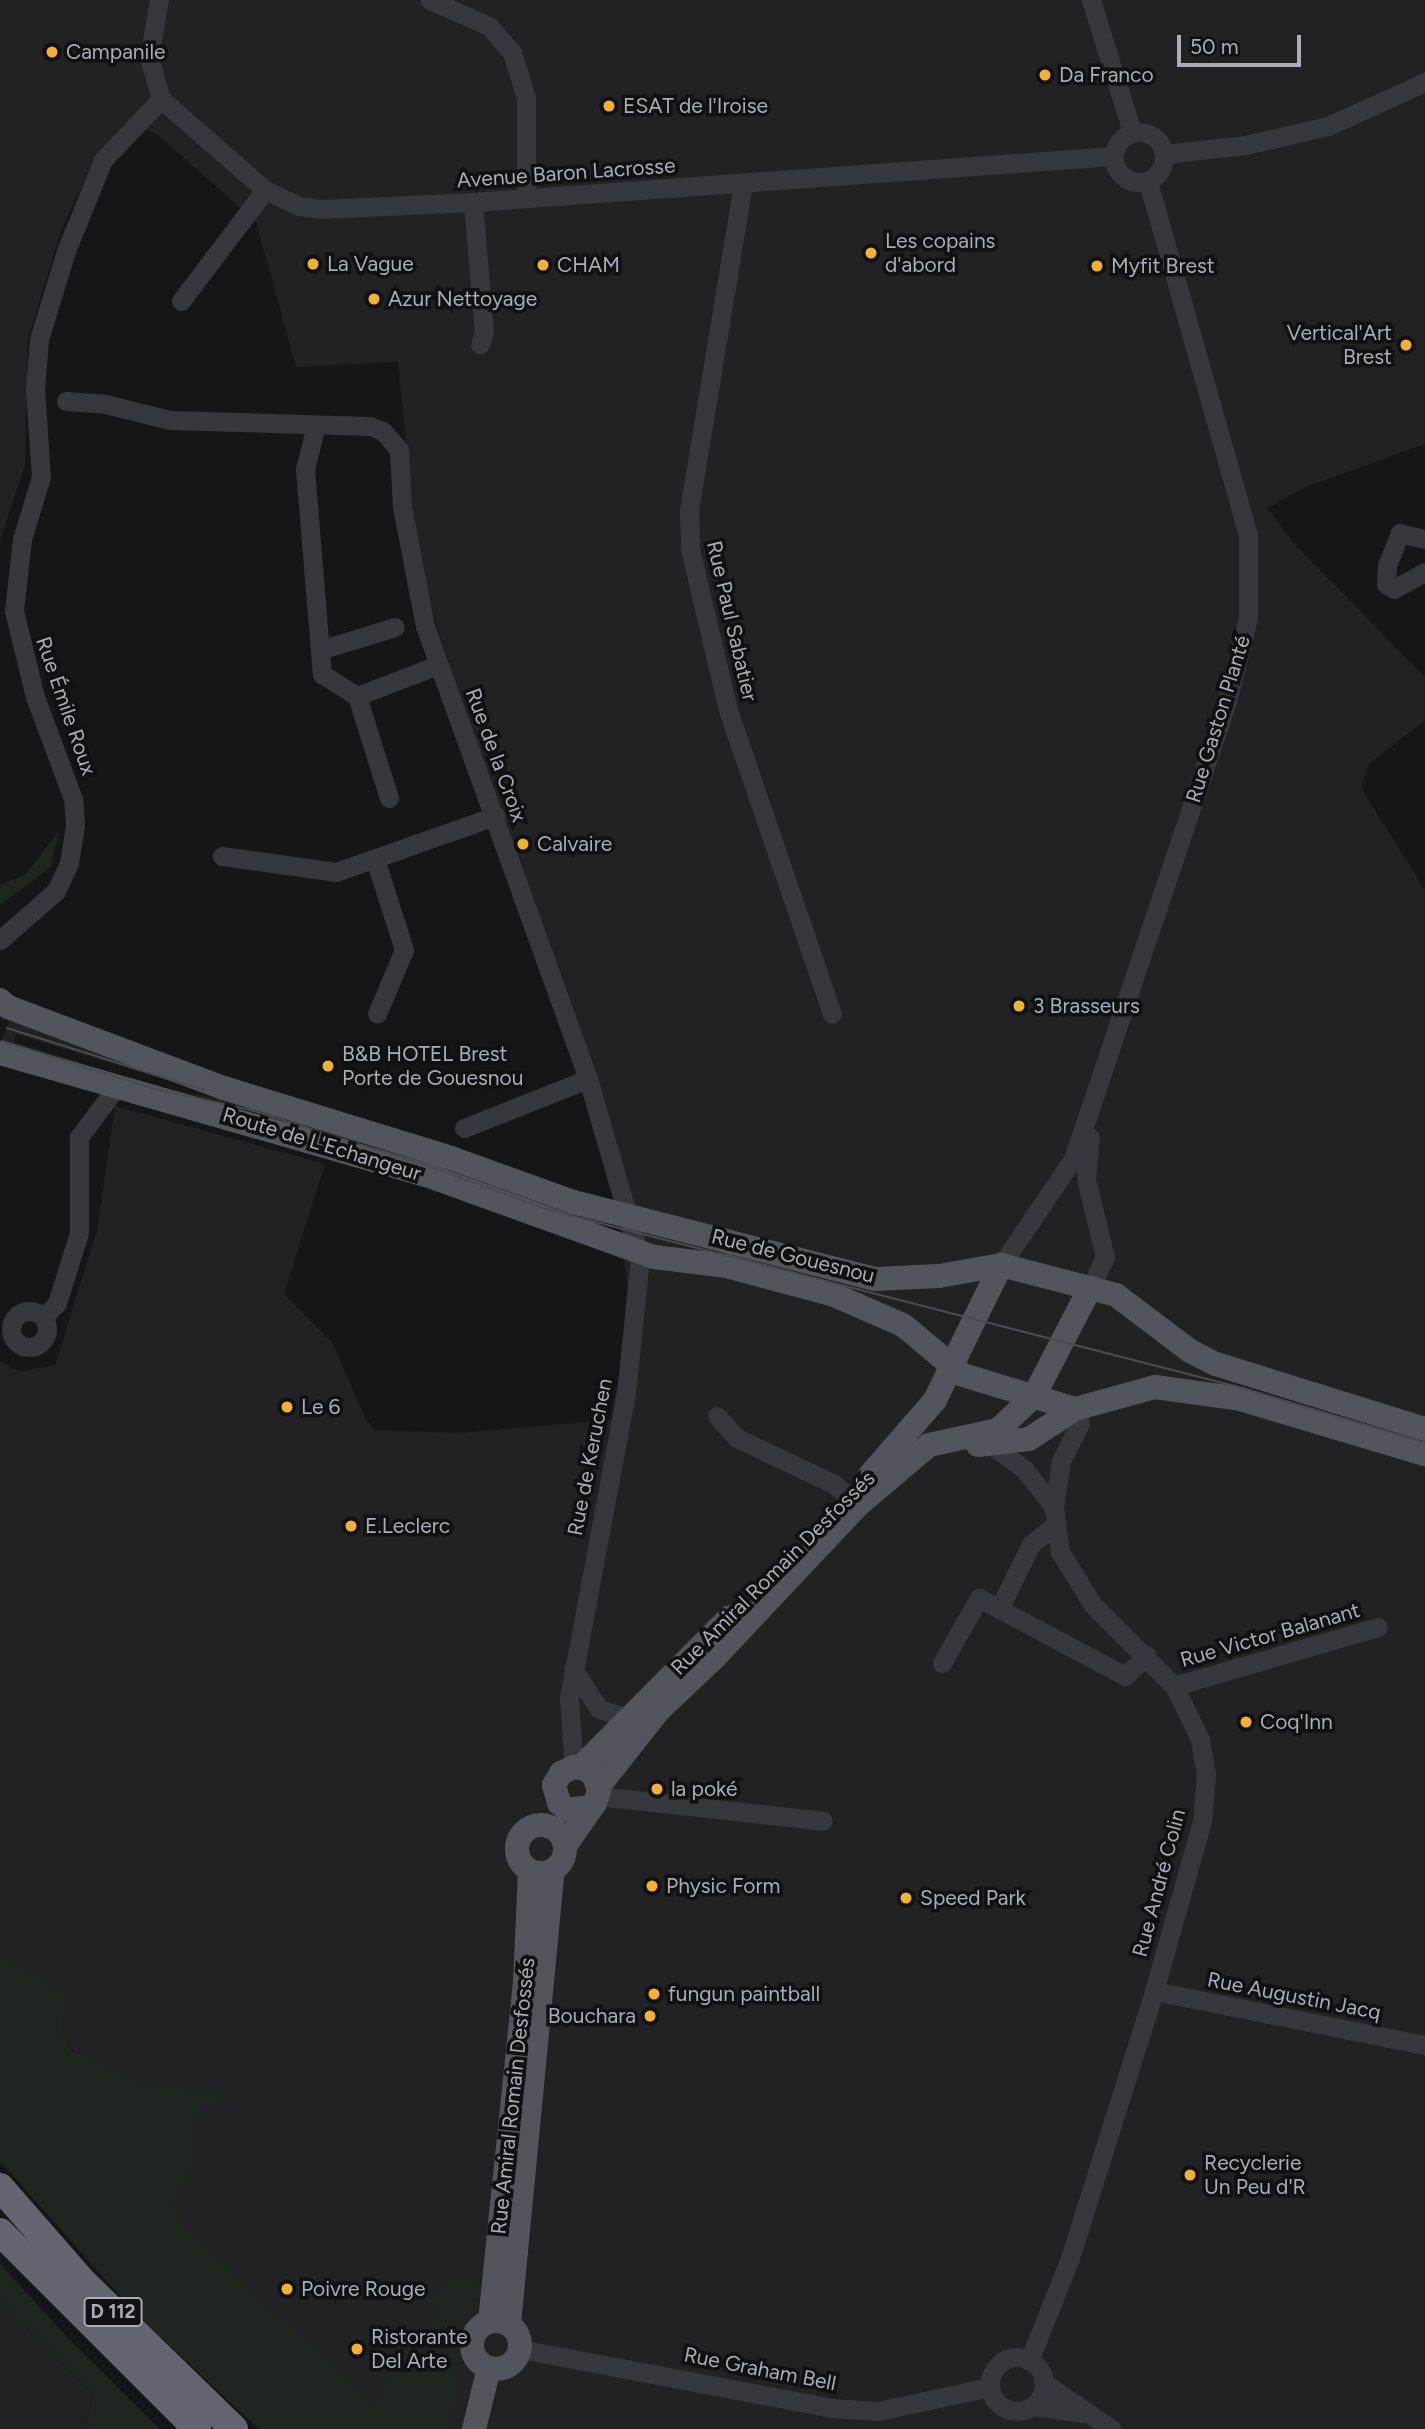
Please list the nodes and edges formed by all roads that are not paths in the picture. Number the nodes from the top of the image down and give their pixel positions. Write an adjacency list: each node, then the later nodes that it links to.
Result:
1 (159, 0): 5 (street)
2 (430, 0): 12 (street)
3 (1091, 0): 6 (street)
4 (1425, 82): 7 (street)
5 (160, 99): 11 (street, Avenue Baron Lacrosse); 28 (street, Rue Émile Roux)
6 (1132, 132): 7 (street); 8 (street)
7 (1164, 155): 9 (street)
8 (1113, 156): 9 (street); 10 (street, Avenue Baron Lacrosse)
9 (1148, 181): 35 (street, Rue Gaston Planté)
10 (743, 184): 12 (street, Avenue Baron Lacrosse); 32 (street, Rue Paul Sabatier)
11 (265, 191): 13 (street, Avenue Baron Lacrosse); 14 (street)
12 (526, 196): 13 (street, Avenue Baron Lacrosse)
13 (473, 202): 15 (street)
14 (181, 301)
15 (480, 344)
16 (66, 401): 17 (street)
17 (316, 425): 21 (street); 22 (street, Rue de la Croix)
18 (1425, 539): 19 (street)
19 (1425, 572)
20 (395, 626): 21 (street)
21 (320, 650): 23 (street)
22 (438, 666): 23 (street); 25 (street, Rue de la Croix)
23 (357, 696): 24 (street)
24 (389, 798)
25 (495, 816): 27 (street); 34 (street, Rue de la Croix)
26 (222, 856): 27 (street)
27 (376, 862): 31 (street)
28 (8, 924): 29 (street, Rue Émile Roux)
29 (0, 940)
30 (0, 1000): 38 (main road, Route de L'Echangeur)
31 (377, 1014)
32 (832, 1014)
33 (0, 1053): 36 (main road, Route de L'Echangeur)
34 (588, 1079): 37 (street); 38 (street, Rue de la Croix)
35 (1100, 1088): 40 (street, Rue Gaston Planté); 41 (street, Rue Gaston Planté)
36 (116, 1089): 39 (main road, Route de L'Echangeur); 42 (street)
37 (464, 1128)
38 (630, 1216): 39 (street, Rue de Keruchen); 40 (main road, Rue de Gouesnou)
39 (638, 1252): 43 (main road, Rue de Gouesnou); 57 (street, Rue de Keruchen)
40 (1001, 1265): 41 (main road, Rue de Gouesnou); 43 (main road, Rue Gaston Planté)
41 (1090, 1288): 44 (main road, Rue Amiral Romain Desfossés); 47 (main road, Rue de Gouesnou)
42 (43, 1318)
43 (952, 1368): 44 (main road, Rue de Gouesnou); 51 (main road, Rue Amiral Romain Desfossés)
44 (1034, 1396): 45 (main road, Rue de Gouesnou); 48 (main road, Rue Amiral Romain Desfossés)
45 (1075, 1409): 49 (main road, Rue Amiral Romain Desfossés); 50 (main road); 52 (street, Rue André Colin)
46 (717, 1416): 51 (street)
47 (1425, 1429)
48 (958, 1439): 49 (main road, Rue Amiral Romain Desfossés); 51 (main road, Rue Amiral Romain Desfossés)
49 (991, 1446): 52 (street)
50 (1425, 1454)
51 (854, 1500): 59 (main road, Rue Amiral Romain Desfossés); 62 (main road, Rue Amiral Romain Desfossés)
52 (1055, 1516): 53 (street); 55 (street, Rue André Colin)
53 (999, 1609): 55 (street); 56 (street)
54 (1378, 1627): 58 (street, Rue Victor Balanant)
55 (1147, 1655): 58 (street, Rue André Colin)
56 (942, 1663)
57 (573, 1669): 59 (street); 60 (street, Rue de Keruchen)
58 (1174, 1686): 67 (street, Rue André Colin)
59 (629, 1718): 60 (main road, Rue Amiral Romain Desfossés)
60 (577, 1767): 61 (main road); 62 (main road)
61 (554, 1792): 62 (main road); 64 (main road)
62 (596, 1797): 63 (street); 65 (main road, Rue Amiral Romain Desfossés)
63 (823, 1821)
64 (533, 1826): 65 (main road); 66 (main road)
65 (565, 1846): 66 (main road)
66 (541, 1871): 72 (main road, Rue Amiral Romain Desfossés)
67 (1154, 1991): 68 (street, Rue Augustin Jacq); 74 (street, Rue André Colin)
68 (1425, 2045)
69 (0, 2187): 83 (highway, D 112)
70 (0, 2232): 71 (highway, D 112)
71 (20, 2257): 81 (highway); 82 (highway, D 112)
72 (499, 2323): 73 (main road); 75 (main road)
73 (520, 2349): 75 (main road); 77 (street, Rue Graham Bell)
74 (1029, 2361): 76 (street); 77 (street)
75 (489, 2368): 84 (main road)
76 (1043, 2382): 78 (street); 80 (street)
77 (990, 2388): 79 (street)
78 (1029, 2408): 79 (street); 80 (street); 86 (street)
79 (1005, 2409): 85 (street)
80 (1089, 2413): 87 (street)
81 (172, 2429)
82 (197, 2429)
83 (234, 2429)
84 (474, 2429)
85 (1007, 2429)
86 (1018, 2429)
87 (1112, 2429)

